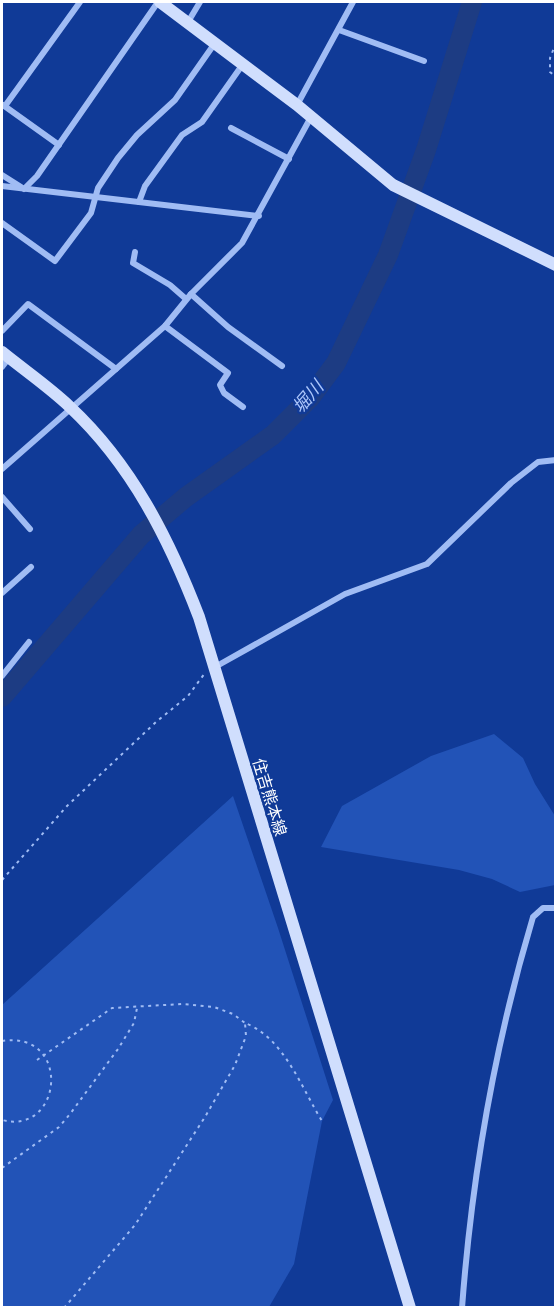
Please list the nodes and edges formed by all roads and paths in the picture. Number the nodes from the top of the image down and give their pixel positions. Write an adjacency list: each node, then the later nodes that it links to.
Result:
1 (80, 2): 12 (street)
2 (159, 2): 5 (main road); 16 (street)
3 (200, 2): 5 (street)
4 (353, 2): 6 (street)
5 (188, 22): 7 (main road)
6 (339, 30): 9 (street); 13 (street)
7 (216, 43): 10 (main road); 21 (street)
8 (555, 43): 11 (path)
9 (424, 61)
10 (243, 64): 13 (main road); 22 (street)
11 (555, 77)
12 (3, 105): 16 (street)
13 (297, 105): 14 (main road)
14 (311, 117): 17 (street); 26 (main road)
15 (231, 128): 17 (street)
16 (59, 145): 20 (street)
17 (289, 159): 23 (street)
18 (2, 175): 20 (street)
19 (2, 186): 20 (street)
20 (24, 189): 21 (street)
21 (95, 197): 22 (street); 24 (street)
22 (139, 202): 23 (street)
23 (259, 216): 27 (street)
24 (2, 223)
25 (135, 252): 27 (street)
26 (555, 265)
27 (188, 297): 28 (street); 31 (street)
28 (165, 326): 32 (street); 34 (street)
29 (2, 331): 32 (street)
30 (4, 359): 33 (main road, 住吉熊本線)
31 (282, 366)
32 (116, 369): 33 (street)
33 (70, 407): 36 (street); 42 (main road, 住吉熊本線)
34 (243, 407)
35 (555, 460): 42 (street)
36 (2, 469)
37 (2, 497): 38 (street)
38 (30, 529)
39 (31, 567): 40 (street)
40 (2, 593)
41 (29, 642): 43 (street)
42 (214, 668): 44 (path); 55 (main road, 住吉熊本線)
43 (2, 676)
44 (2, 880)
45 (555, 908): 56 (street)
46 (137, 1008): 47 (path); 49 (path); 53 (path)
47 (245, 1023): 52 (path); 54 (path)
48 (2, 1041): 49 (path)
49 (44, 1056): 50 (path); 51 (path)
50 (37, 1060)
51 (2, 1120)
52 (322, 1121)
53 (2, 1168)
54 (64, 1308)
55 (410, 1308)
56 (462, 1308)

